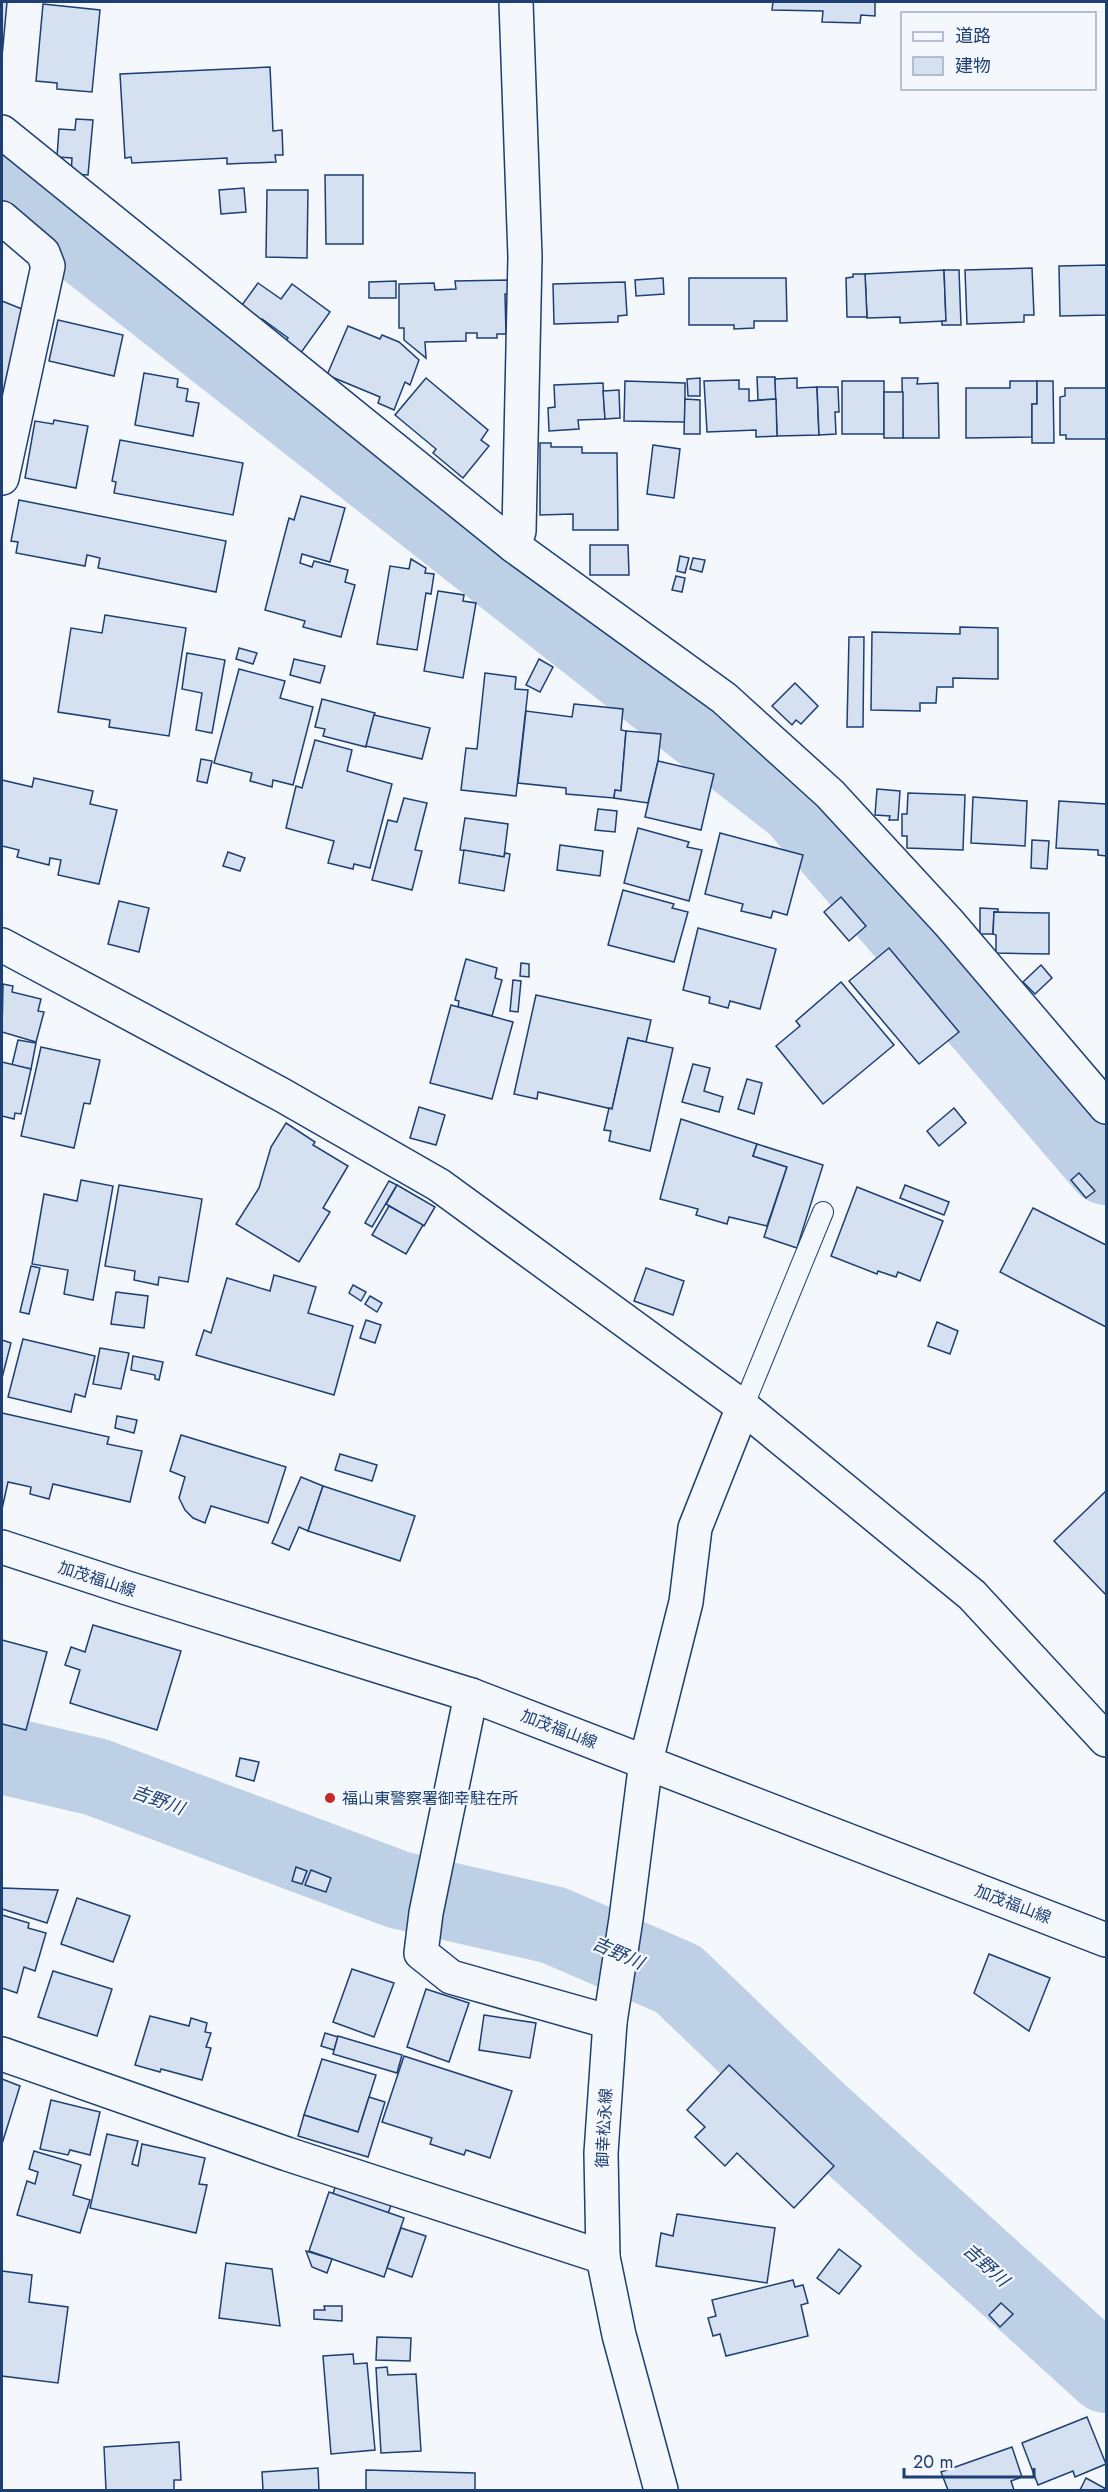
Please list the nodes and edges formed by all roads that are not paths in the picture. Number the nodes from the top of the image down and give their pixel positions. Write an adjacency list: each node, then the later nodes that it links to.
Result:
1 (516, 2): 5 (street)
2 (2, 132): 5 (street)
3 (2, 218): 4 (street)
4 (2, 478)
5 (514, 546): 7 (street)
6 (2, 945): 9 (street)
7 (1107, 1107)
8 (823, 1212): 9 (lane)
9 (743, 1407): 12 (street); 13 (street, 御幸松永線)
10 (2, 1547): 11 (street, 加茂福山線)
11 (471, 1695): 13 (street, 加茂福山線); 15 (street)
12 (1107, 1740)
13 (646, 1761): 14 (street, 加茂福山線); 15 (street, 御幸松永線)
14 (1107, 1940)
15 (610, 2022): 17 (street, 御幸松永線)
16 (2, 2054): 17 (street)
17 (603, 2257): 18 (street, 御幸松永線)
18 (661, 2490)

